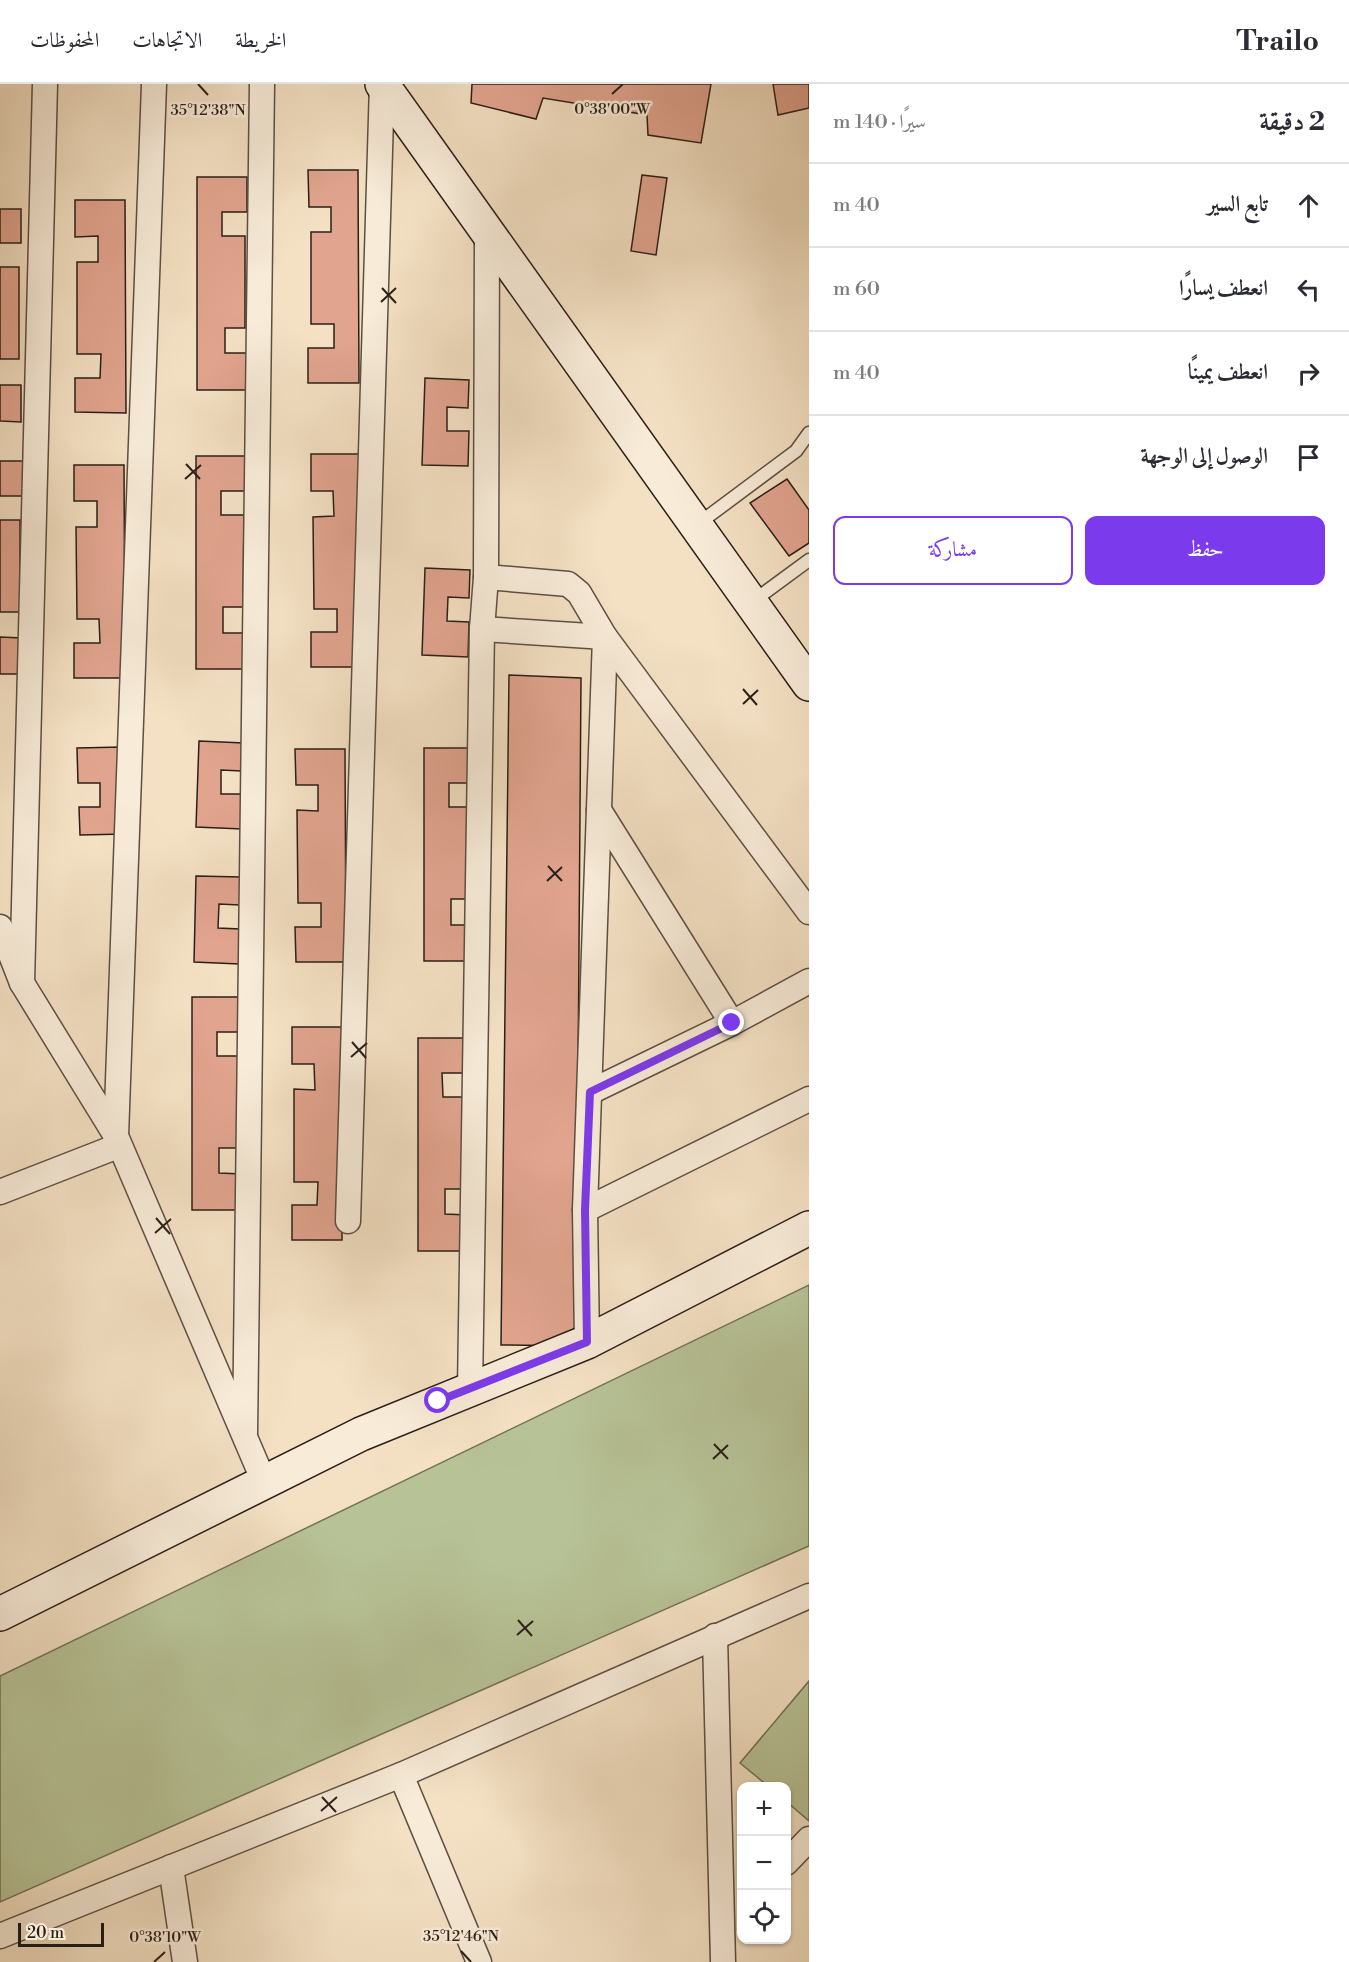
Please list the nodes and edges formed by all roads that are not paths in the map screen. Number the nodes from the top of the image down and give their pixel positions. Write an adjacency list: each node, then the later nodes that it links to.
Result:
1 (45, 84): 18 (street)
2 (154, 84): 22 (street)
3 (262, 84): 29 (street)
4 (382, 84): 5 (main road); 25 (street)
5 (487, 233): 7 (main road); 9 (street)
6 (809, 433): 7 (lane)
7 (695, 526): 10 (main road)
8 (809, 560): 10 (lane)
9 (486, 577): 11 (street); 12 (street)
10 (750, 604): 13 (main road)
11 (482, 629): 12 (street); 28 (street)
12 (605, 637): 14 (street); 15 (street)
13 (809, 684)
14 (599, 810): 19 (street); 20 (street)
15 (809, 912)
16 (0, 927): 18 (street)
17 (809, 981): 19 (street)
18 (21, 982): 22 (street)
19 (732, 1023): 20 (street)
20 (590, 1092): 24 (street)
21 (809, 1099): 24 (street)
22 (117, 1141): 23 (street); 29 (street)
23 (0, 1192)
24 (585, 1210): 27 (street)
25 (348, 1221)
26 (809, 1228): 27 (main road)
27 (587, 1342): 28 (main road)
28 (470, 1389): 30 (main road)
29 (245, 1434): 30 (street)
30 (265, 1484): 32 (main road)
31 (809, 1596): 33 (street)
32 (0, 1614)
33 (715, 1636): 34 (street); 40 (street)
34 (400, 1775): 37 (street); 42 (street)
35 (809, 1839): 36 (street)
36 (791, 1858)
37 (171, 1867): 39 (street); 41 (street)
38 (737, 1920): 40 (street)
39 (0, 1936)
40 (722, 1937): 43 (street)
41 (185, 1962)
42 (479, 1962)
43 (723, 1962)

